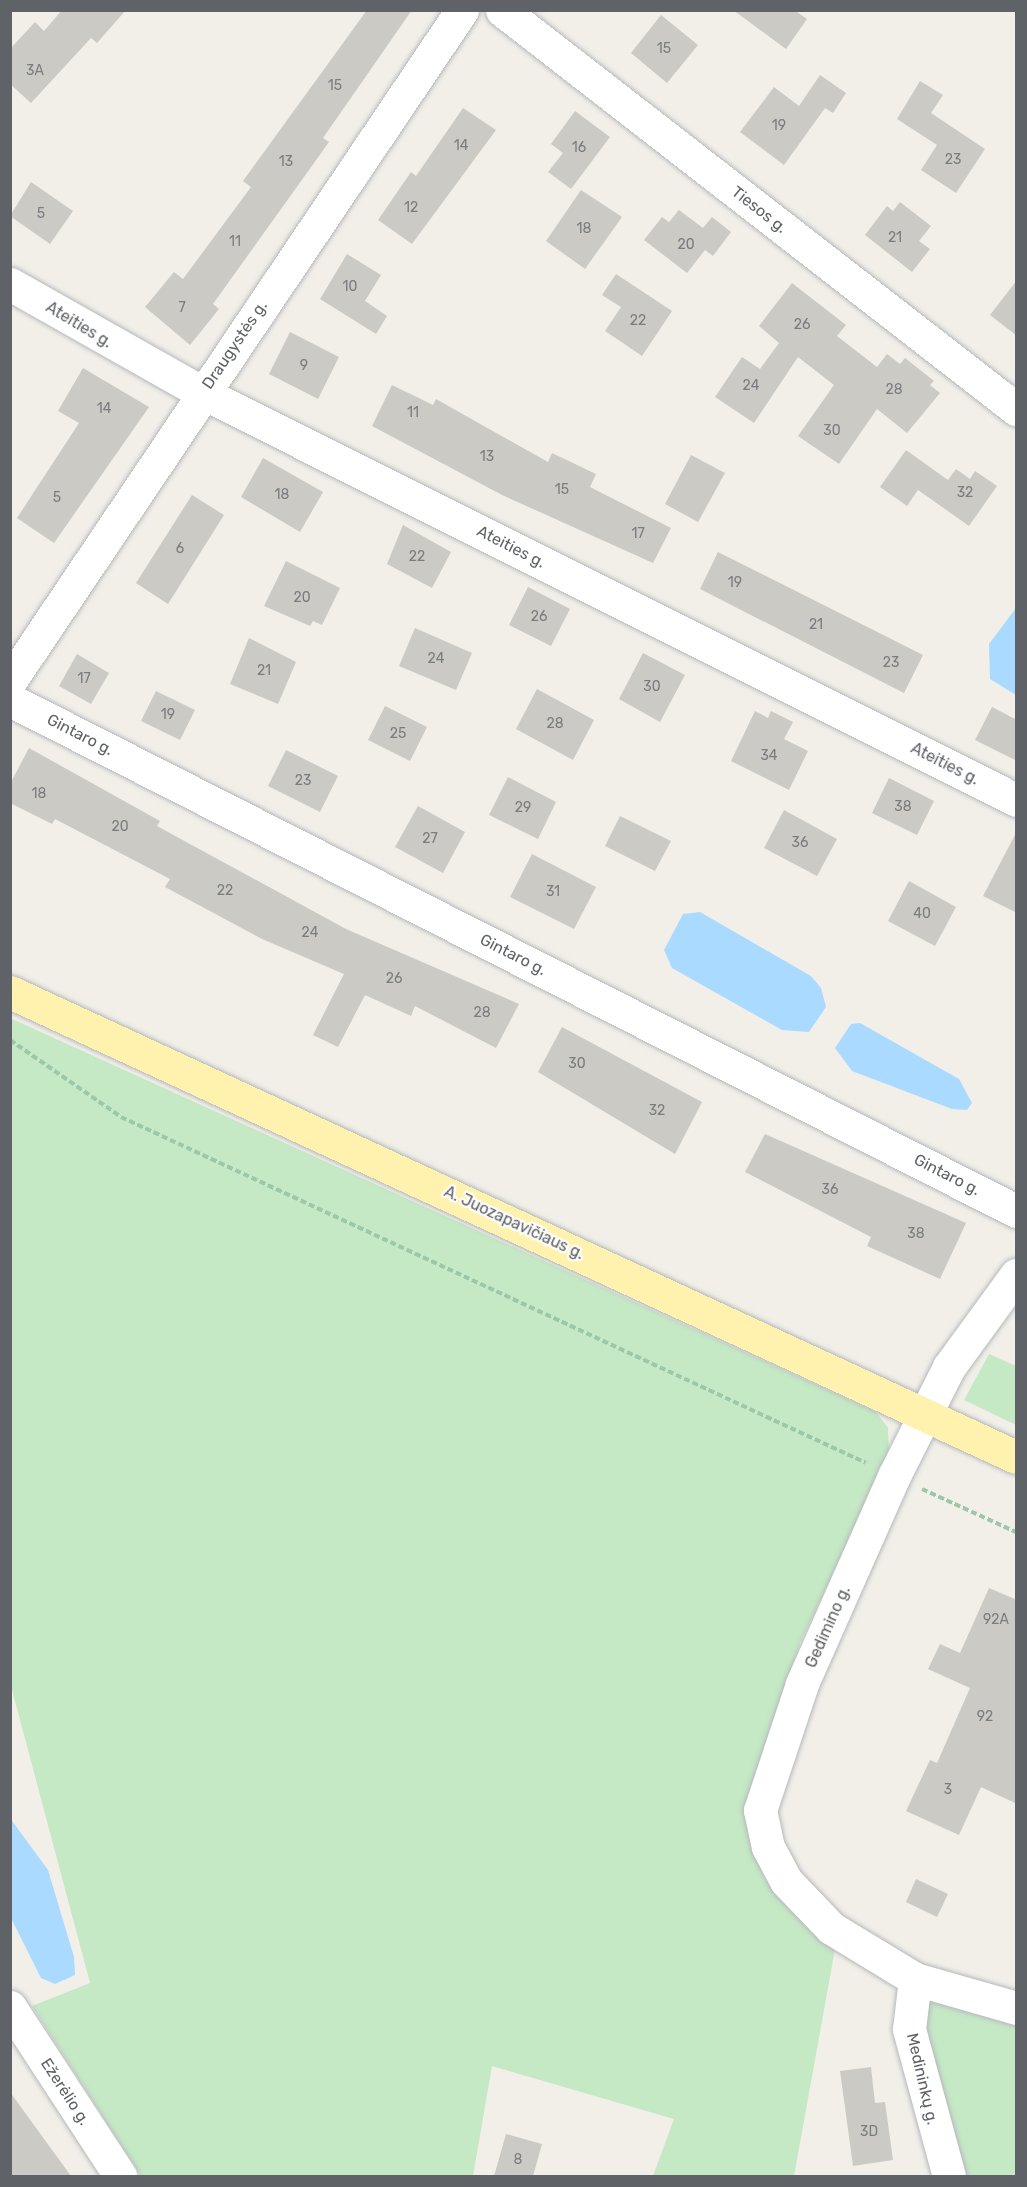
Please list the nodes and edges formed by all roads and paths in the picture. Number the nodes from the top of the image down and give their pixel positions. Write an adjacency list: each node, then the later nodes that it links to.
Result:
1 (462, 10): 4 (street, Draugystės g.)
2 (502, 10): 5 (street, Tiesos g.)
3 (10, 284): 4 (street, Ateities g.)
4 (203, 393): 6 (street, Draugystės g.); 8 (street, Ateities g.)
5 (1017, 409)
6 (10, 681)
7 (10, 700): 11 (street, Gintaro g.)
8 (1017, 800)
9 (10, 992): 13 (main road, A. Juozapavičiaus g.)
10 (10, 1040): 15 (path)
11 (1017, 1211)
12 (1017, 1275): 13 (street, Gedimino g.)
13 (926, 1415): 14 (main road, A. Juozapavičiaus g.); 15 (street, Gedimino g.)
14 (1017, 1457)
15 (894, 1476): 16 (path); 17 (street, Gedimino g.)
16 (1017, 1532)
17 (915, 1979): 19 (street, Gedimino g.); 21 (street, Medininkų g.)
18 (10, 2007): 20 (street, Ežerėlio g.)
19 (1017, 2008)
20 (120, 2176)
21 (949, 2176)

